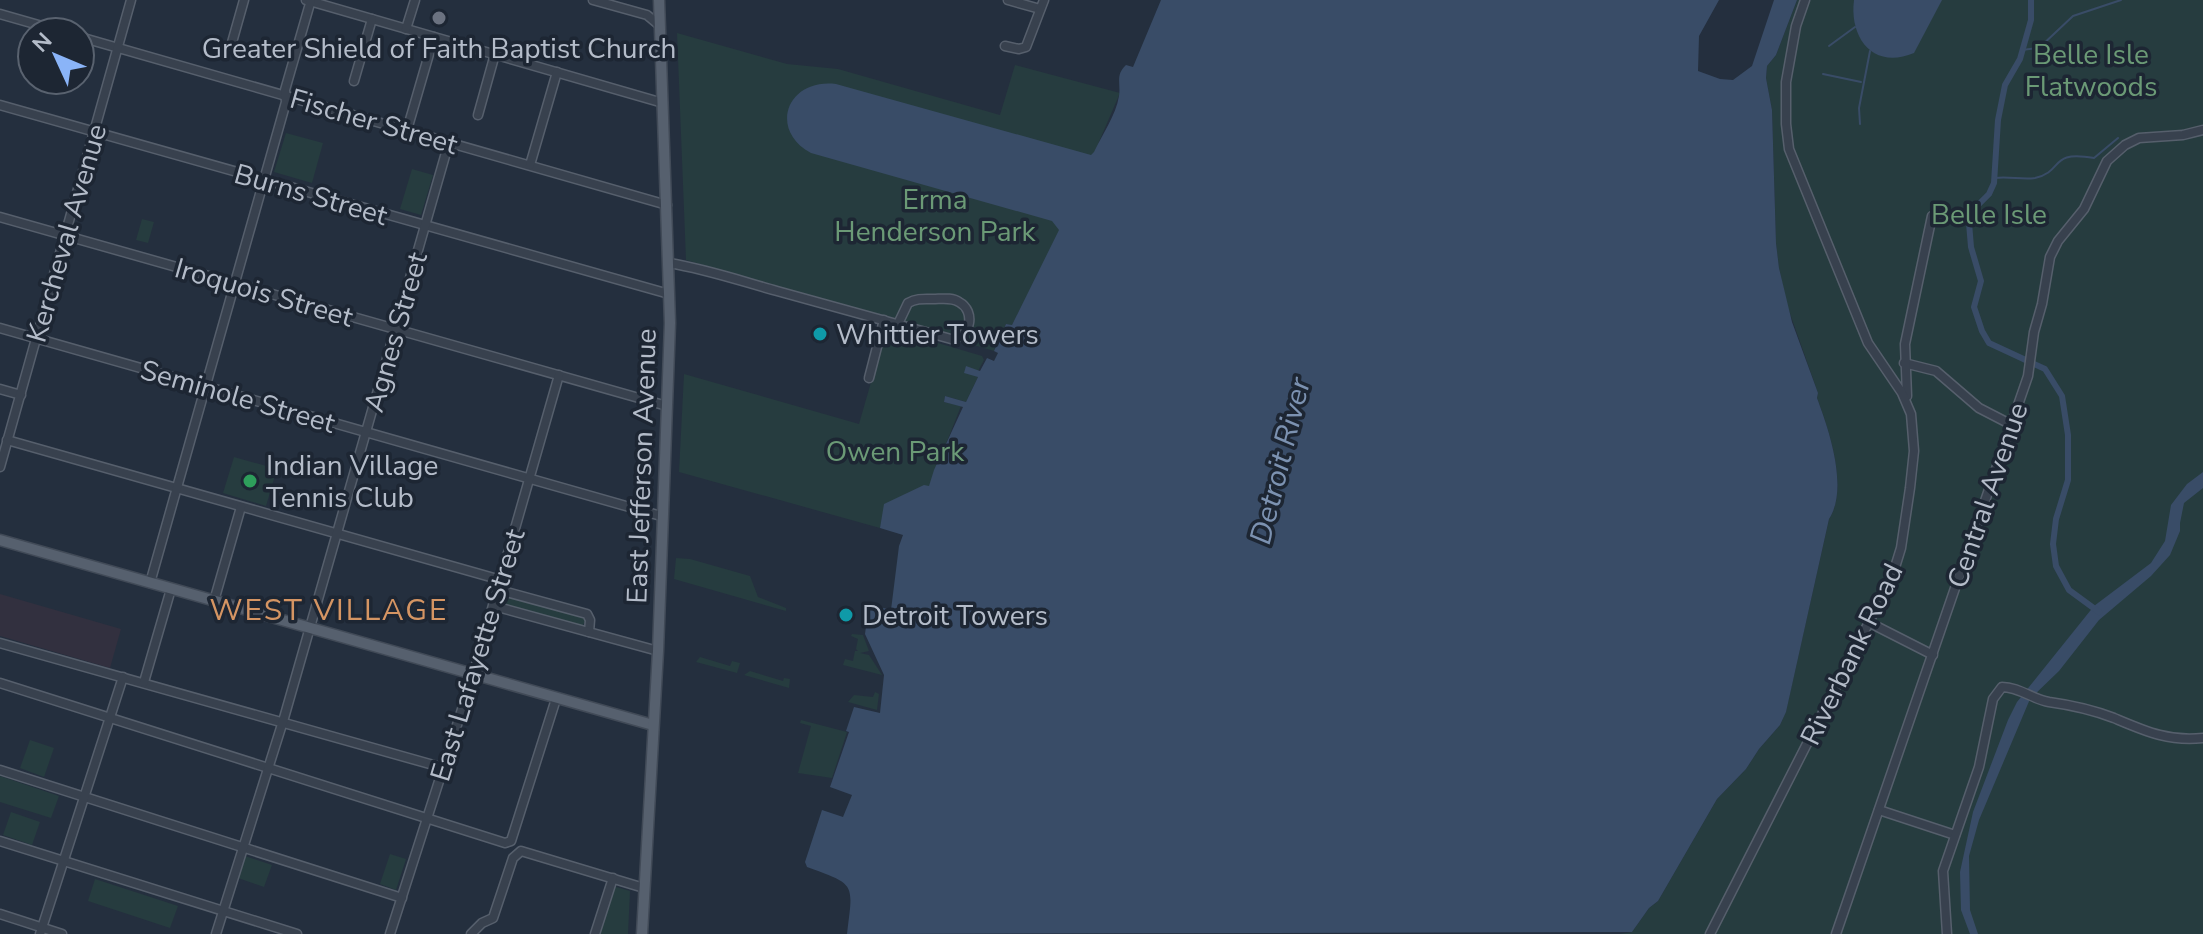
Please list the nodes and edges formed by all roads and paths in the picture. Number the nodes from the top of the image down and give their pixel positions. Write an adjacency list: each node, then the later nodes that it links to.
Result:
1 (131, 0): 17 (street, Kercheval Avenue)
2 (244, 0): 15 (street)
3 (309, 0): 10 (street); 21 (street)
4 (415, 0): 12 (street)
5 (593, 0): 11 (street)
6 (659, 0): 11 (main road, East Jefferson Avenue)
7 (1008, 0): 9 (street)
8 (1805, 0): 50 (street, Riverbank Road)
9 (1042, 5): 16 (street)
10 (372, 19): 12 (street); 20 (street)
11 (659, 25): 22 (main road, East Jefferson Avenue)
12 (406, 29): 13 (street)
13 (434, 37): 18 (street); 25 (street)
14 (96, 42): 17 (street, Fischer Street)
15 (231, 46)
16 (1005, 46)
17 (119, 48): 21 (street, Fischer Street); 27 (street, Kercheval Avenue)
18 (495, 54): 19 (street); 24 (street)
19 (557, 72): 22 (street); 29 (street)
20 (354, 81)
21 (286, 96): 25 (street, Fischer Street); 30 (street)
22 (663, 103): 31 (main road, East Jefferson Avenue)
23 (0, 105): 27 (street, Burns Street)
24 (478, 115)
25 (407, 130): 28 (street, Fischer Street)
26 (2203, 130): 52 (street, Central Avenue)
27 (94, 132): 30 (street, Burns Street); 35 (street, Kercheval Avenue)
28 (449, 142): 29 (street, Fischer Street); 34 (street, Agnes Street)
29 (530, 165): 31 (street, Fischer Street)
30 (264, 180): 34 (street, Burns Street); 37 (street)
31 (667, 205): 36 (main road, East Jefferson Avenue)
32 (1932, 216): 44 (street)
33 (0, 217): 35 (street, Iroquois Street)
34 (425, 226): 38 (street, Burns Street); 42 (street, Agnes Street)
35 (66, 236): 37 (street, Iroquois Street); 43 (street, Kercheval Avenue)
36 (669, 263): 38 (main road, East Jefferson Avenue); 39 (street)
37 (235, 283): 42 (street, Iroquois Street); 47 (street)
38 (669, 294): 51 (main road, East Jefferson Avenue)
39 (884, 320): 40 (street); 46 (street)
40 (898, 324): 40 (street)
41 (0, 328): 43 (street, Seminole Street)
42 (396, 330): 45 (street, Iroquois Street); 53 (street, Agnes Street)
43 (37, 339): 47 (street, Seminole Street); 49 (street, Kercheval Avenue)
44 (1904, 363): 50 (street); 52 (street)
45 (559, 375): 51 (street, Iroquois Street); 56 (street, East Lafayette Street)
46 (869, 378)
47 (205, 387): 53 (street, Seminole Street); 57 (street)
48 (0, 389): 49 (street)
49 (21, 395): 54 (street, Kercheval Avenue)
50 (1907, 401): 67 (street, Riverbank Road)
51 (667, 406): 59 (main road, East Jefferson Avenue)
52 (2012, 425): 72 (street, Central Avenue)
53 (366, 433): 56 (street, Seminole Street); 60 (street, Agnes Street)
54 (7, 440): 55 (street, Kercheval Avenue); 57 (street)
55 (0, 465)
56 (529, 479): 59 (street, Seminole Street); 63 (street, East Lafayette Street)
57 (176, 489): 58 (street); 62 (street)
58 (241, 507): 60 (street); 65 (street)
59 (661, 516): 71 (main road, East Jefferson Avenue)
60 (338, 534): 63 (street); 68 (street, Agnes Street)
61 (0, 540): 62 (main road)
62 (150, 583): 64 (main road)
63 (500, 585): 66 (street, East Lafayette Street); 69 (street)
64 (171, 589): 65 (main road); 75 (street)
65 (214, 601): 68 (main road)
66 (494, 606): 69 (street); 73 (street, East Lafayette Street)
67 (1870, 623): 72 (street); 105 (street, Riverbank Road)
68 (310, 629): 73 (main road); 79 (street, Agnes Street)
69 (589, 632): 71 (street)
70 (0, 643): 74 (street)
71 (658, 651): 80 (main road, East Jefferson Avenue)
72 (1933, 655): 86 (street, Central Avenue)
73 (473, 675): 77 (main road); 83 (street, East Lafayette Street)
74 (123, 677): 75 (street); 78 (street)
75 (144, 682): 79 (street)
76 (0, 683): 78 (street)
77 (556, 699): 80 (main road); 87 (street)
78 (109, 719): 82 (street); 85 (street)
79 (283, 722): 82 (street, Agnes Street); 83 (street)
80 (653, 725): 93 (main road, East Jefferson Avenue)
81 (2203, 738): 88 (street)
82 (269, 768): 87 (street); 90 (street, Agnes Street)
83 (444, 768): 87 (street, East Lafayette Street)
84 (0, 770): 85 (street)
85 (84, 797): 90 (street); 91 (street)
86 (1879, 810): 88 (street); 106 (street, Central Avenue)
87 (427, 819): 94 (street, East Lafayette Street)
88 (1955, 835): 107 (street)
89 (0, 841): 91 (street)
90 (244, 847): 94 (street); 95 (street, Agnes Street)
91 (63, 861): 95 (street); 97 (street)
92 (613, 878): 93 (street); 102 (street); 103 (street)
93 (644, 888): 104 (main road, East Jefferson Avenue)
94 (402, 898): 101 (street, East Lafayette Street)
95 (223, 911): 99 (street, Agnes Street); 100 (street)
96 (0, 914): 97 (street)
97 (41, 931): 98 (street)
98 (62, 934)
99 (216, 934)
100 (297, 934)
101 (390, 934)
102 (471, 934)
103 (595, 934)
104 (642, 934)
105 (1710, 934)
106 (1836, 934)
107 (1947, 934)

